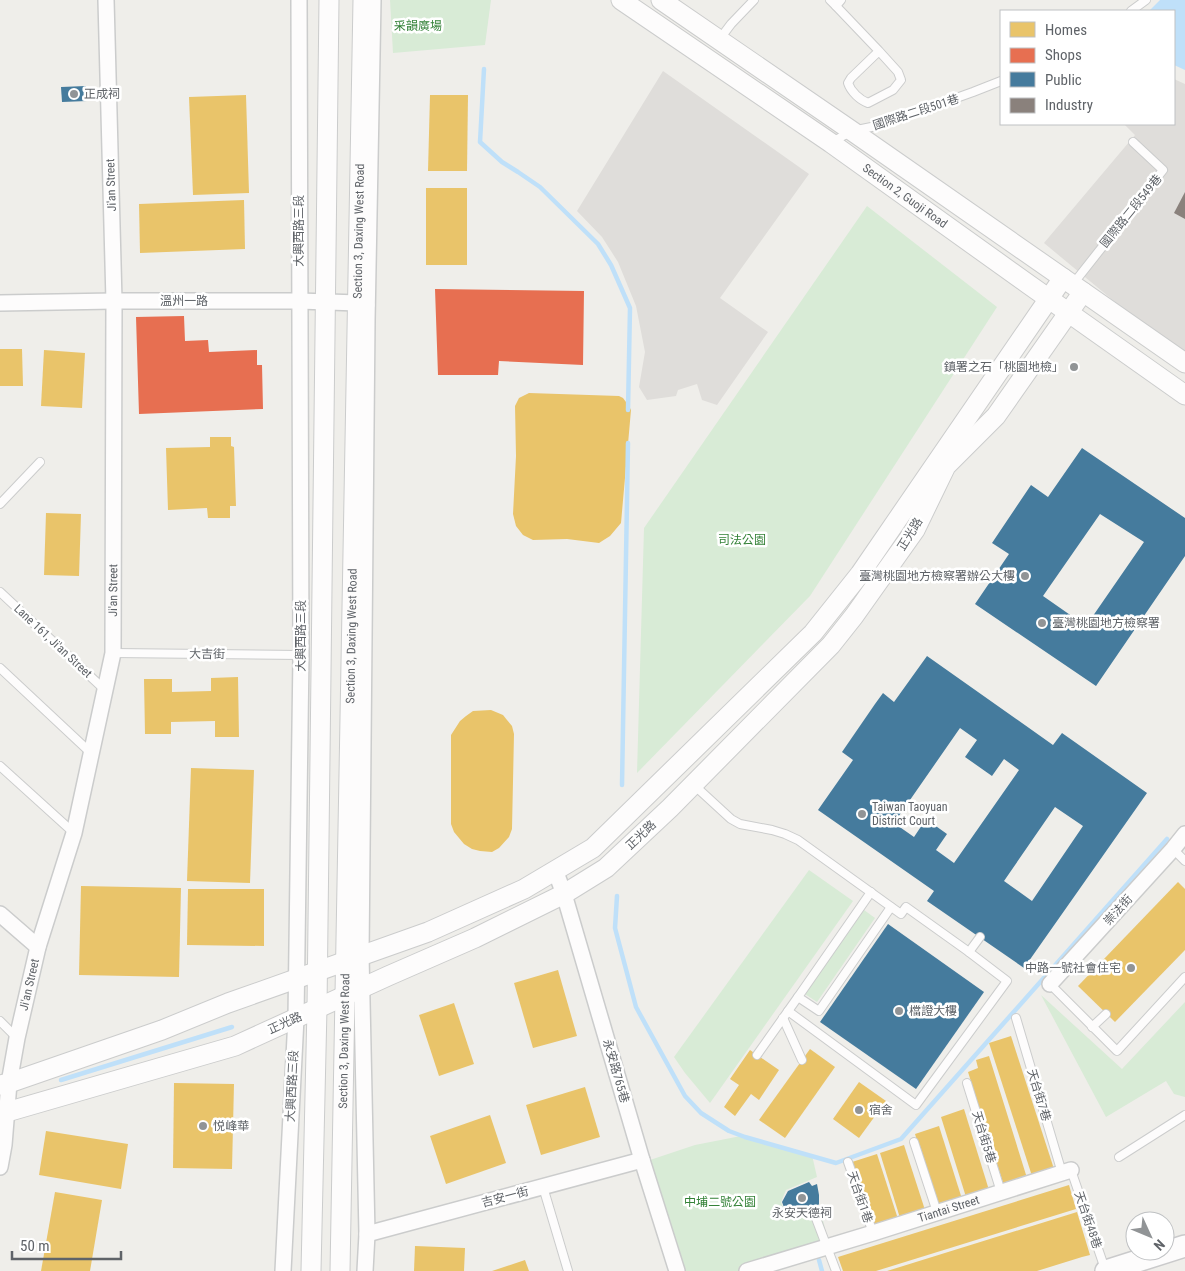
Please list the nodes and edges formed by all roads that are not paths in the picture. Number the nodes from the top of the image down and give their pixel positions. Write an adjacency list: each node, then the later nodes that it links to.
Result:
1 (106, 0): 21 (street, Ji'an Street)
2 (299, 0): 22 (street, 大興西路三段)
3 (329, 0): 23 (street)
4 (363, 0): 25 (street, Section 3, Daxing West Road)
5 (373, 0): 25 (street)
6 (621, 0): 14 (street, Section 2, Guoji Road)
7 (661, 0): 12 (street, Section 2, Guoji Road)
8 (754, 0): 12 (lane)
9 (1146, 0): 11 (lane)
10 (836, 2): 13 (lane)
11 (1132, 10)
12 (724, 43): 14 (street); 16 (street, Section 2, Guoji Road)
13 (879, 51): 13 (lane)
14 (716, 64): 18 (street, Section 2, Guoji Road)
15 (1000, 81): 16 (lane, 國際路二段501巷)
16 (852, 131): 18 (lane, 國際路二段501巷); 19 (street, Section 2, Guoji Road)
17 (1132, 142): 19 (lane, 國際路二段549巷)
18 (831, 143): 20 (street, Section 2, Guoji Road)
19 (1073, 285): 20 (street, 正光路); 26 (street, 正光路); 27 (street, Section 2, Guoji Road)
20 (1049, 299): 26 (street, Section 2, Guoji Road); 31 (street, 正光路)
21 (114, 301): 22 (street, 溫州一路); 24 (street, 溫州一路); 34 (street, Ji'an Street)
22 (299, 301): 23 (street, 溫州一路); 35 (street, 大興西路三段)
23 (325, 302): 25 (street, 溫州一路); 54 (street)
24 (0, 303)
25 (362, 304): 53 (street, Section 3, Daxing West Road)
26 (1069, 313): 28 (street, Section 2, Guoji Road); 32 (street, 正光路)
27 (1185, 363)
28 (1184, 392)
29 (40, 462): 30 (lane)
30 (0, 504)
31 (865, 565): 32 (street); 45 (street, 正光路)
32 (882, 576): 40 (street, 正光路)
33 (0, 592): 37 (lane, Lane 161, Ji'an Street)
34 (113, 653): 35 (lane, 大吉街); 37 (street, Ji'an Street)
35 (301, 656): 56 (street, 大興西路三段)
36 (0, 668): 38 (lane)
37 (106, 691): 38 (street, Ji'an Street)
38 (92, 754): 41 (street, Ji'an Street)
39 (0, 766): 41 (lane)
40 (694, 785): 46 (lane); 47 (street, 正光路)
41 (74, 833): 51 (street, Ji'an Street)
42 (1185, 834): 43 (street, 崇法街)
43 (1173, 849): 44 (lane); 57 (street, 崇法街)
44 (1185, 861)
45 (555, 870): 47 (street, 永安路765巷); 53 (street, 正光路)
46 (871, 892): 48 (lane); 60 (lane)
47 (564, 894): 58 (street, 正光路); 77 (street, 永安路765巷)
48 (891, 907): 52 (lane); 60 (lane)
49 (0, 914): 51 (street)
50 (980, 937): 52 (lane)
51 (38, 947): 68 (street, Ji'an Street)
52 (969, 952): 62 (lane)
53 (354, 957): 54 (street, 正光路); 58 (street); 59 (street, Section 3, Daxing West Road)
54 (318, 971): 56 (street, 正光路); 61 (street)
55 (1185, 977): 67 (lane)
56 (297, 978): 64 (street, 大興西路三段); 72 (street, 正光路)
57 (1050, 984): 67 (lane)
58 (362, 988): 59 (street, 正光路); 86 (street)
59 (344, 996): 61 (street, 正光路); 91 (street, Section 3, Daxing West Road)
60 (798, 997): 62 (lane)
61 (317, 1008): 64 (street, 正光路); 90 (street)
62 (785, 1014): 69 (lane); 70 (lane)
63 (1106, 1014): 67 (lane)
64 (296, 1018): 73 (street, 正光路); 89 (street, 大興西路三段)
65 (1016, 1018): 80 (lane, 天台街7巷)
66 (0, 1021): 68 (lane)
67 (1092, 1027)
68 (17, 1038): 72 (street, Ji'an Street)
69 (757, 1054)
70 (802, 1060)
71 (967, 1083): 82 (lane, 天台街5巷)
72 (5, 1084): 73 (street, Ji'an Street)
73 (3, 1114): 79 (street, Ji'an Street)
74 (1185, 1115): 76 (lane)
75 (914, 1142): 83 (lane)
76 (1119, 1157)
77 (642, 1160): 81 (street, 吉安一街); 94 (street, 永安路765巷)
78 (848, 1162): 85 (lane, 天台街1巷)
79 (0, 1167)
80 (1066, 1171): 82 (street, Tiantai Street); 97 (lane, 天台街48巷)
81 (543, 1187): 86 (street, 吉安一街); 93 (lane)
82 (1001, 1192): 83 (street, Tiantai Street)
83 (937, 1212): 85 (street, Tiantai Street)
84 (814, 1213): 88 (lane)
85 (873, 1233): 88 (street, Tiantai Street)
86 (367, 1234): 92 (street)
87 (1185, 1246): 97 (main road)
88 (827, 1247): 95 (street); 96 (lane)
89 (278, 1270)
90 (311, 1271)
91 (340, 1271)
92 (366, 1271)
93 (568, 1271)
94 (678, 1271)
95 (747, 1271)
96 (836, 1271)
97 (1106, 1271)

